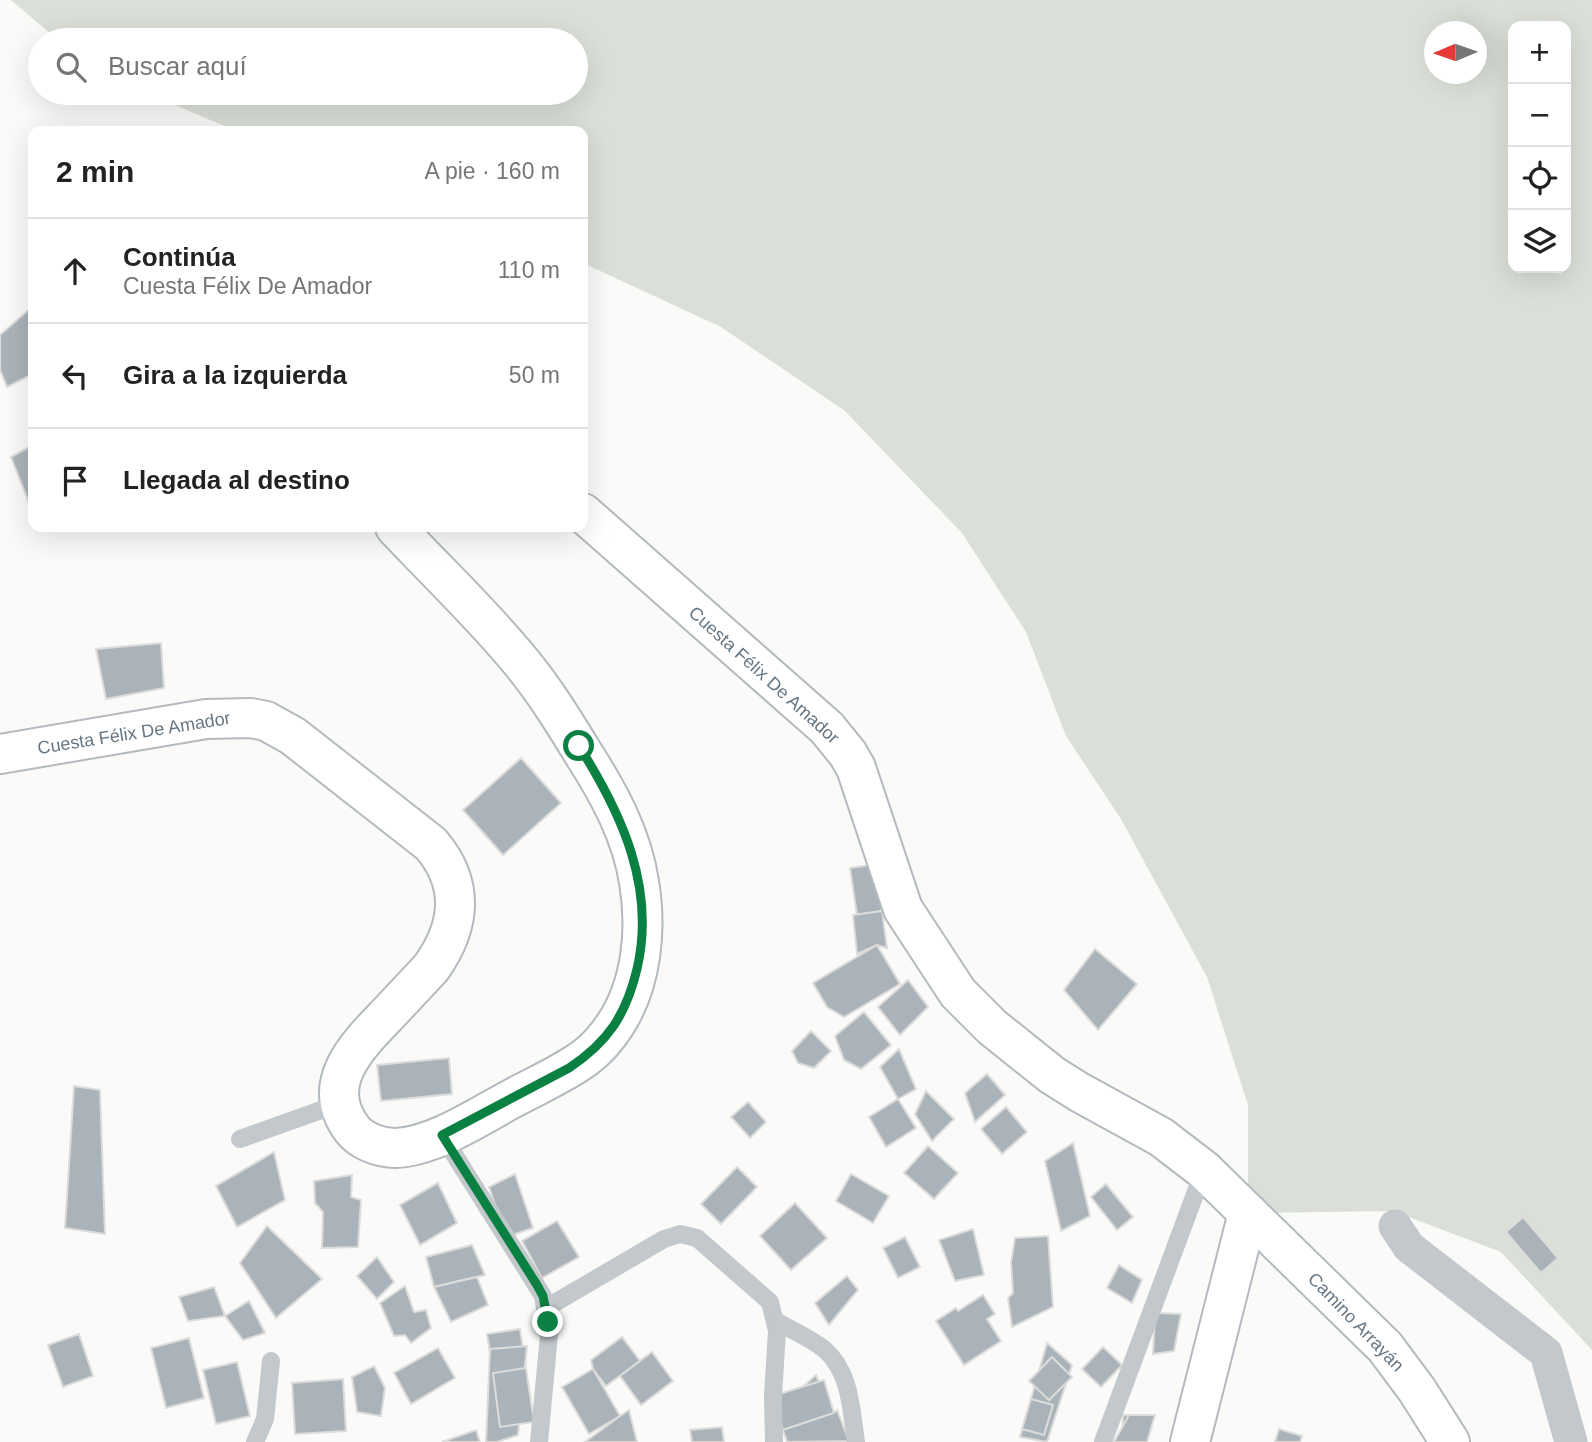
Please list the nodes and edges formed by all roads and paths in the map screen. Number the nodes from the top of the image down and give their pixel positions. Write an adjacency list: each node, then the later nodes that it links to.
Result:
1 (588, 517): 7 (street, Cuesta Félix De Amador)
2 (401, 532): 5 (street)
3 (0, 754): 4 (street, Cuesta Félix De Amador)
4 (341, 1103): 5 (street); 6 (lane)
5 (442, 1135): 10 (lane)
6 (240, 1139)
7 (1204, 1170): 8 (street, Cuesta Félix De Amador); 17 (lane)
8 (1248, 1213): 18 (street); 19 (street, Camino Arrayán)
9 (1395, 1226): 20 (street)
10 (546, 1308): 11 (lane); 14 (lane)
11 (776, 1321): 15 (lane); 16 (lane)
12 (271, 1361): 13 (lane)
13 (254, 1442)
14 (539, 1442)
15 (774, 1442)
16 (856, 1442)
17 (1102, 1442)
18 (1190, 1442)
19 (1450, 1442)
20 (1571, 1442)

